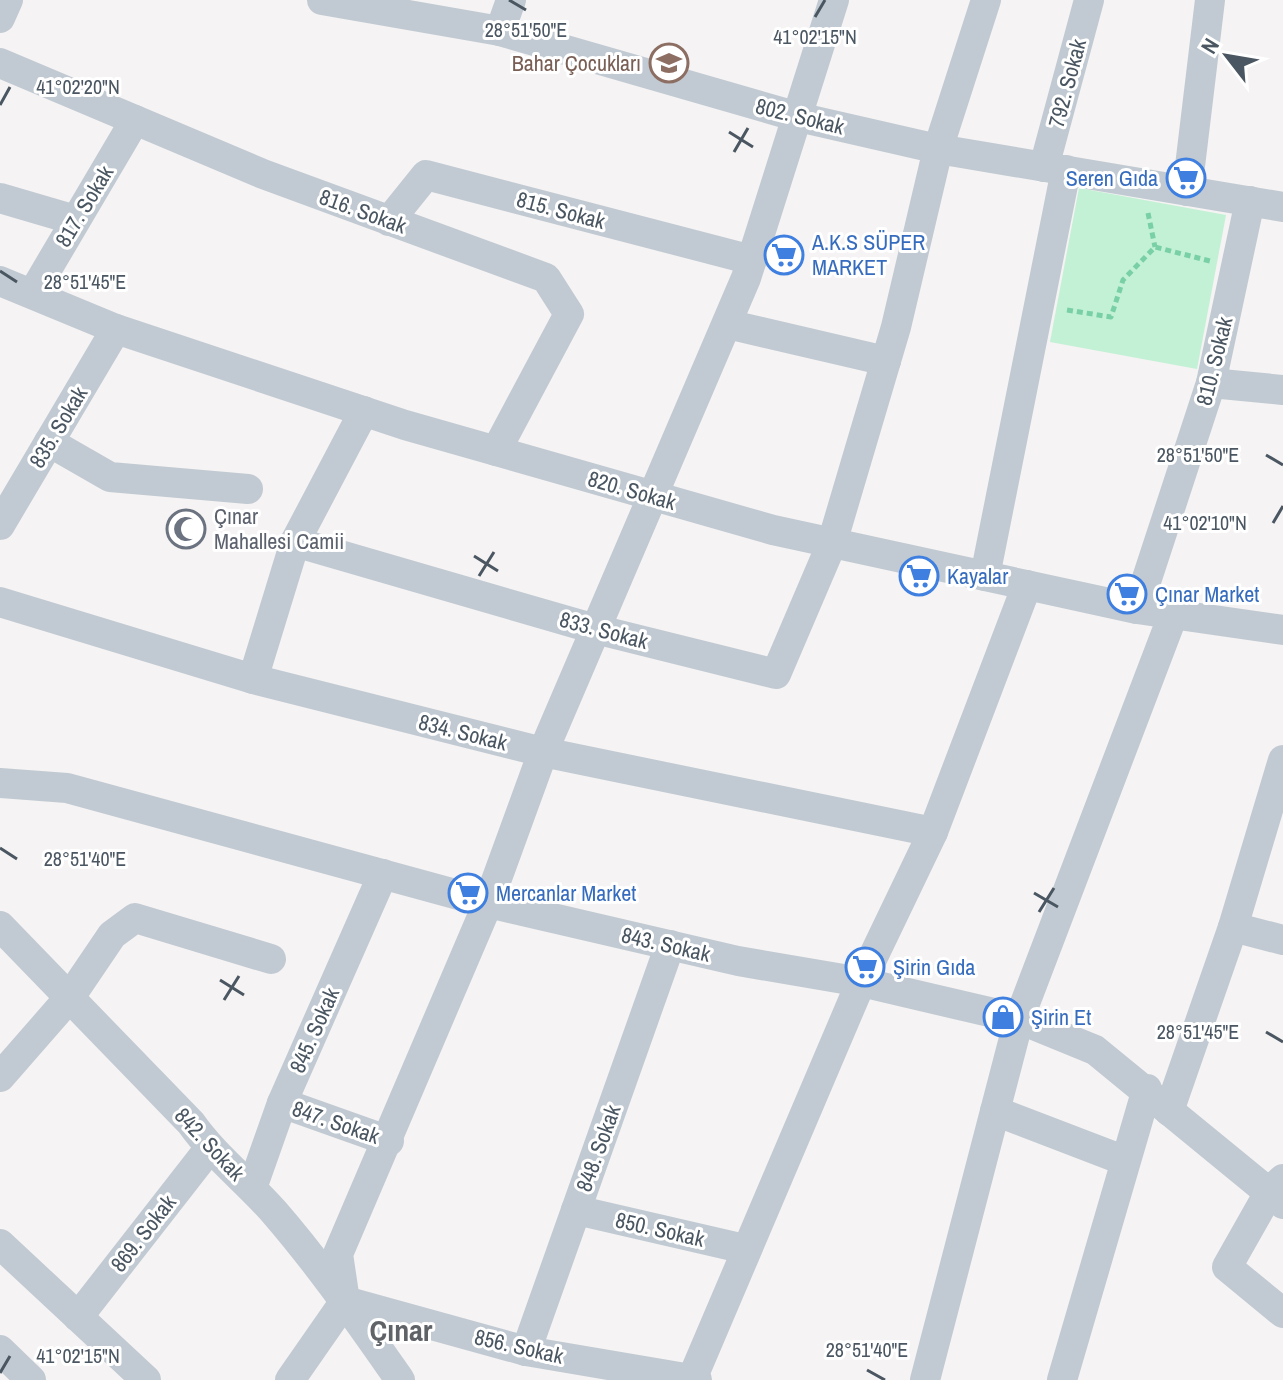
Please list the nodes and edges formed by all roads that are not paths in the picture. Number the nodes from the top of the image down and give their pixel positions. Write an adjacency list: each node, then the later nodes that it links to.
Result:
1 (8, 0): 8 (street)
2 (322, 0): 9 (street, 802. Sokak)
3 (511, 0): 9 (street)
4 (834, 0): 11 (street)
5 (986, 0): 13 (street)
6 (1089, 0): 14 (street, 792. Sokak)
7 (1210, 0): 15 (street)
8 (0, 18)
9 (500, 31): 11 (street, 802. Sokak)
10 (0, 63): 12 (street, 816. Sokak)
11 (798, 117): 13 (street, 802. Sokak); 21 (street)
12 (135, 120): 19 (street, 817. Sokak); 20 (street, 816. Sokak)
13 (938, 149): 14 (street, 802. Sokak); 26 (street)
14 (1055, 169): 15 (street, 802. Sokak); 37 (street, 792. Sokak)
15 (1187, 191): 17 (street, 802. Sokak)
16 (0, 198): 19 (street)
17 (1250, 201): 18 (street, 802. Sokak); 27 (street, 810. Sokak)
18 (1283, 207)
19 (75, 220): 23 (street, 817. Sokak)
20 (389, 221): 21 (street, 815. Sokak); 31 (street, 816. Sokak)
21 (752, 260): 24 (street)
22 (0, 281): 23 (street, 820. Sokak)
23 (33, 293): 25 (street, 820. Sokak)
24 (727, 324): 26 (street); 33 (street)
25 (116, 329): 29 (street, 820. Sokak); 30 (street, 835. Sokak)
26 (886, 361): 36 (street)
27 (1211, 383): 28 (street); 40 (street, 810. Sokak)
28 (1283, 390)
29 (364, 411): 31 (street, 820. Sokak); 35 (street)
30 (49, 442): 32 (street); 34 (street, 835. Sokak)
31 (496, 451): 33 (street, 820. Sokak)
32 (248, 489)
33 (653, 496): 36 (street, 820. Sokak); 42 (street)
34 (0, 525)
35 (295, 542): 42 (street, 833. Sokak); 44 (street)
36 (832, 543): 37 (street, 820. Sokak); 42 (street, 833. Sokak)
37 (985, 576): 38 (street, 820. Sokak)
38 (1027, 585): 40 (street, 820. Sokak); 48 (street)
39 (0, 602): 44 (street, 834. Sokak)
40 (1137, 609): 41 (street, 820. Sokak)
41 (1173, 615): 43 (street, 820. Sokak); 58 (street)
42 (595, 629): 45 (street)
43 (1283, 630)
44 (253, 679): 45 (street, 834. Sokak)
45 (543, 752): 48 (street, 834. Sokak); 50 (street)
46 (1283, 760): 52 (street)
47 (0, 783): 49 (street, 843. Sokak)
48 (933, 832): 56 (street)
49 (383, 874): 50 (street, 843. Sokak); 61 (street, 845. Sokak)
50 (488, 903): 54 (street, 843. Sokak); 64 (street)
51 (0, 926): 57 (street, 842. Sokak)
52 (1233, 927): 53 (street); 63 (street)
53 (1283, 940)
54 (670, 945): 56 (street, 843. Sokak); 69 (street, 848. Sokak)
55 (271, 959): 57 (street)
56 (861, 982): 58 (street, 843. Sokak); 70 (street)
57 (70, 997): 59 (street); 65 (street, 842. Sokak)
58 (1019, 1019): 60 (street, 843. Sokak); 62 (street)
59 (0, 1077)
60 (1147, 1089): 63 (street, 843. Sokak); 66 (street)
61 (282, 1103): 64 (street, 847. Sokak); 67 (street, 845. Sokak)
62 (995, 1111): 66 (street); 83 (street)
63 (1169, 1111): 68 (street, 843. Sokak)
64 (389, 1141): 72 (street)
65 (209, 1149): 67 (street, 842. Sokak); 74 (street, 869. Sokak)
66 (1123, 1160): 84 (street)
67 (252, 1188): 72 (street, 842. Sokak)
68 (1279, 1191): 73 (street)
69 (576, 1210): 70 (street, 850. Sokak); 76 (street, 848. Sokak)
70 (745, 1249): 82 (street)
71 (2, 1250): 74 (street)
72 (345, 1301): 76 (street, 856. Sokak); 80 (street); 81 (street, 842. Sokak)
73 (1283, 1313)
74 (78, 1317): 79 (street)
75 (0, 1350): 78 (street)
76 (526, 1351): 77 (street, 856. Sokak)
77 (595, 1371): 82 (street, 856. Sokak)
78 (31, 1380)
79 (146, 1380)
80 (290, 1380)
81 (400, 1380)
82 (694, 1380)
83 (925, 1380)
84 (1062, 1380)

